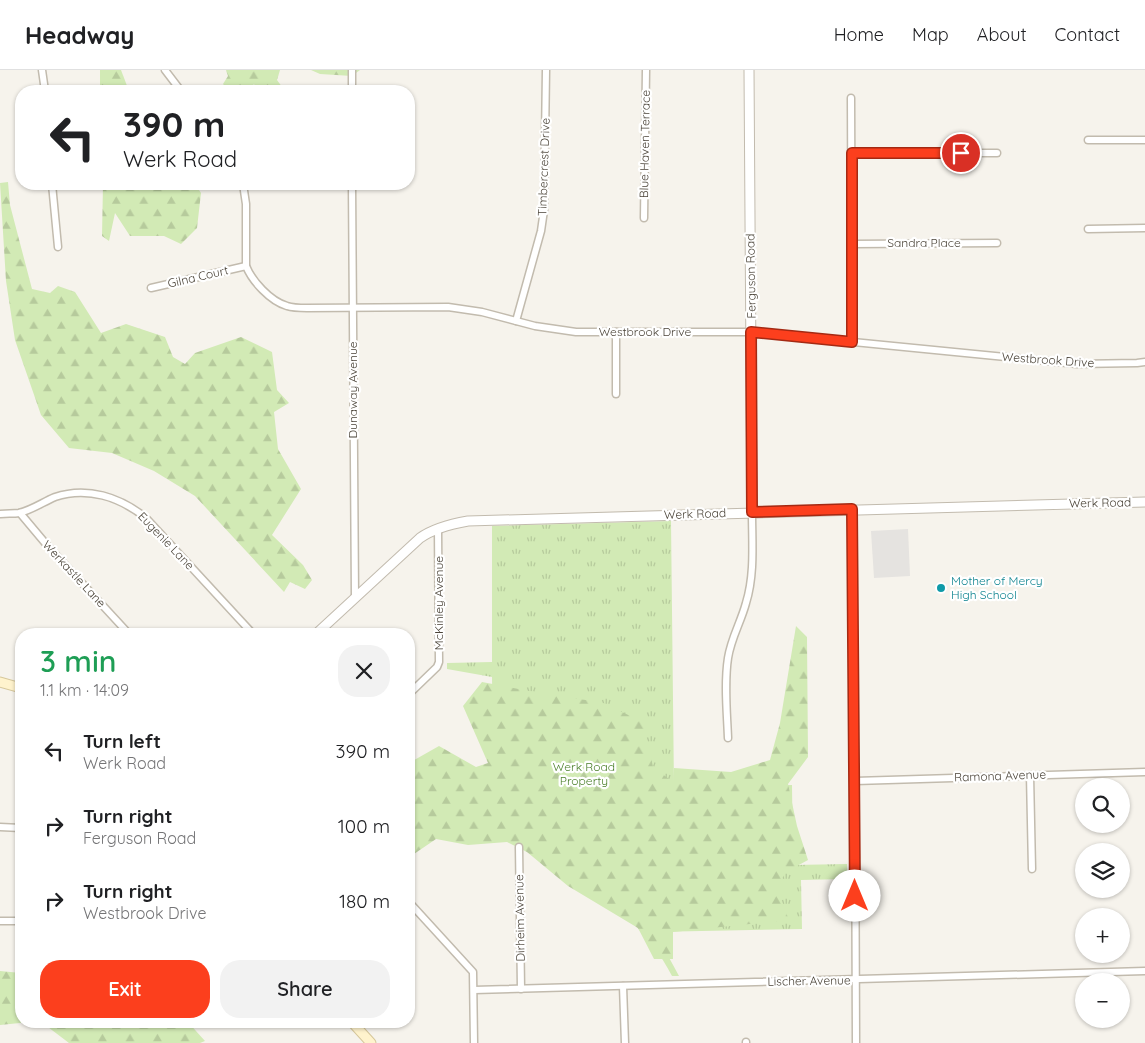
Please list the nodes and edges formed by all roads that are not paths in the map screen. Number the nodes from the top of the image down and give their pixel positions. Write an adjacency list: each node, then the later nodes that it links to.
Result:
1 (42, 70): 7 (street)
2 (165, 70): 8 (street)
3 (352, 70): 9 (street)
4 (546, 70): 27 (street, Timbercrest Drive)
5 (646, 70): 18 (street, Blue Haven Terrace)
6 (749, 70): 29 (street, Ferguson Road)
7 (44, 85)
8 (176, 85)
9 (352, 85)
10 (851, 98): 13 (street)
11 (1088, 140): 12 (street)
12 (1145, 140)
13 (852, 153): 14 (street); 22 (street)
14 (997, 153)
15 (53, 190): 23 (street)
16 (244, 190): 24 (street)
17 (352, 190): 26 (street, Dunaway Avenue)
18 (644, 218)
19 (1145, 228): 20 (street)
20 (1088, 229)
21 (997, 243): 22 (street, Sandra Place)
22 (852, 244): 30 (street)
23 (58, 247)
24 (246, 266): 25 (street, Gilna Court); 26 (street, Westbrook Drive)
25 (151, 288)
26 (353, 307): 27 (street, Westbrook Drive); 39 (street, Dunaway Avenue)
27 (516, 321): 28 (street, Westbrook Drive)
28 (616, 332): 29 (street, Westbrook Drive); 32 (street)
29 (751, 332): 30 (street, Westbrook Drive); 35 (street, Ferguson Road)
30 (852, 342): 31 (street, Westbrook Drive)
31 (1145, 362)
32 (616, 394)
33 (1145, 502): 34 (street, Werk Road)
34 (852, 509): 35 (street, Werk Road); 49 (street)
35 (752, 512): 38 (street, Werk Road); 46 (street)
36 (20, 513): 37 (street, Eugenie Lane); 40 (street, Werkastle Lane); 41 (street, Eugenie Lane)
37 (0, 514)
38 (438, 529): 39 (street, Werk Road); 45 (street, McKinley Avenue)
39 (355, 597): 42 (street, Werk Road)
40 (123, 628)
41 (247, 628)
42 (322, 628)
43 (0, 682): 44 (main road)
44 (15, 686)
45 (415, 688)
46 (728, 738)
47 (1145, 772): 48 (street, Ramona Avenue)
48 (1030, 776): 49 (street, Ramona Avenue); 53 (street)
49 (855, 781): 58 (street)
50 (0, 827): 51 (street)
51 (15, 828)
52 (519, 847): 60 (street, Dirheim Avenue)
53 (1032, 869)
54 (415, 909): 61 (street)
55 (0, 921): 56 (street)
56 (15, 921)
57 (1145, 971): 58 (street, Lischer Avenue)
58 (855, 980): 59 (street, Lischer Avenue); 66 (street)
59 (623, 986): 60 (street, Lischer Avenue); 65 (street)
60 (521, 989): 61 (street, Lischer Avenue)
61 (474, 990): 64 (street)
62 (357, 1028): 63 (main road)
63 (371, 1043)
64 (474, 1043)
65 (625, 1043)
66 (856, 1043)

